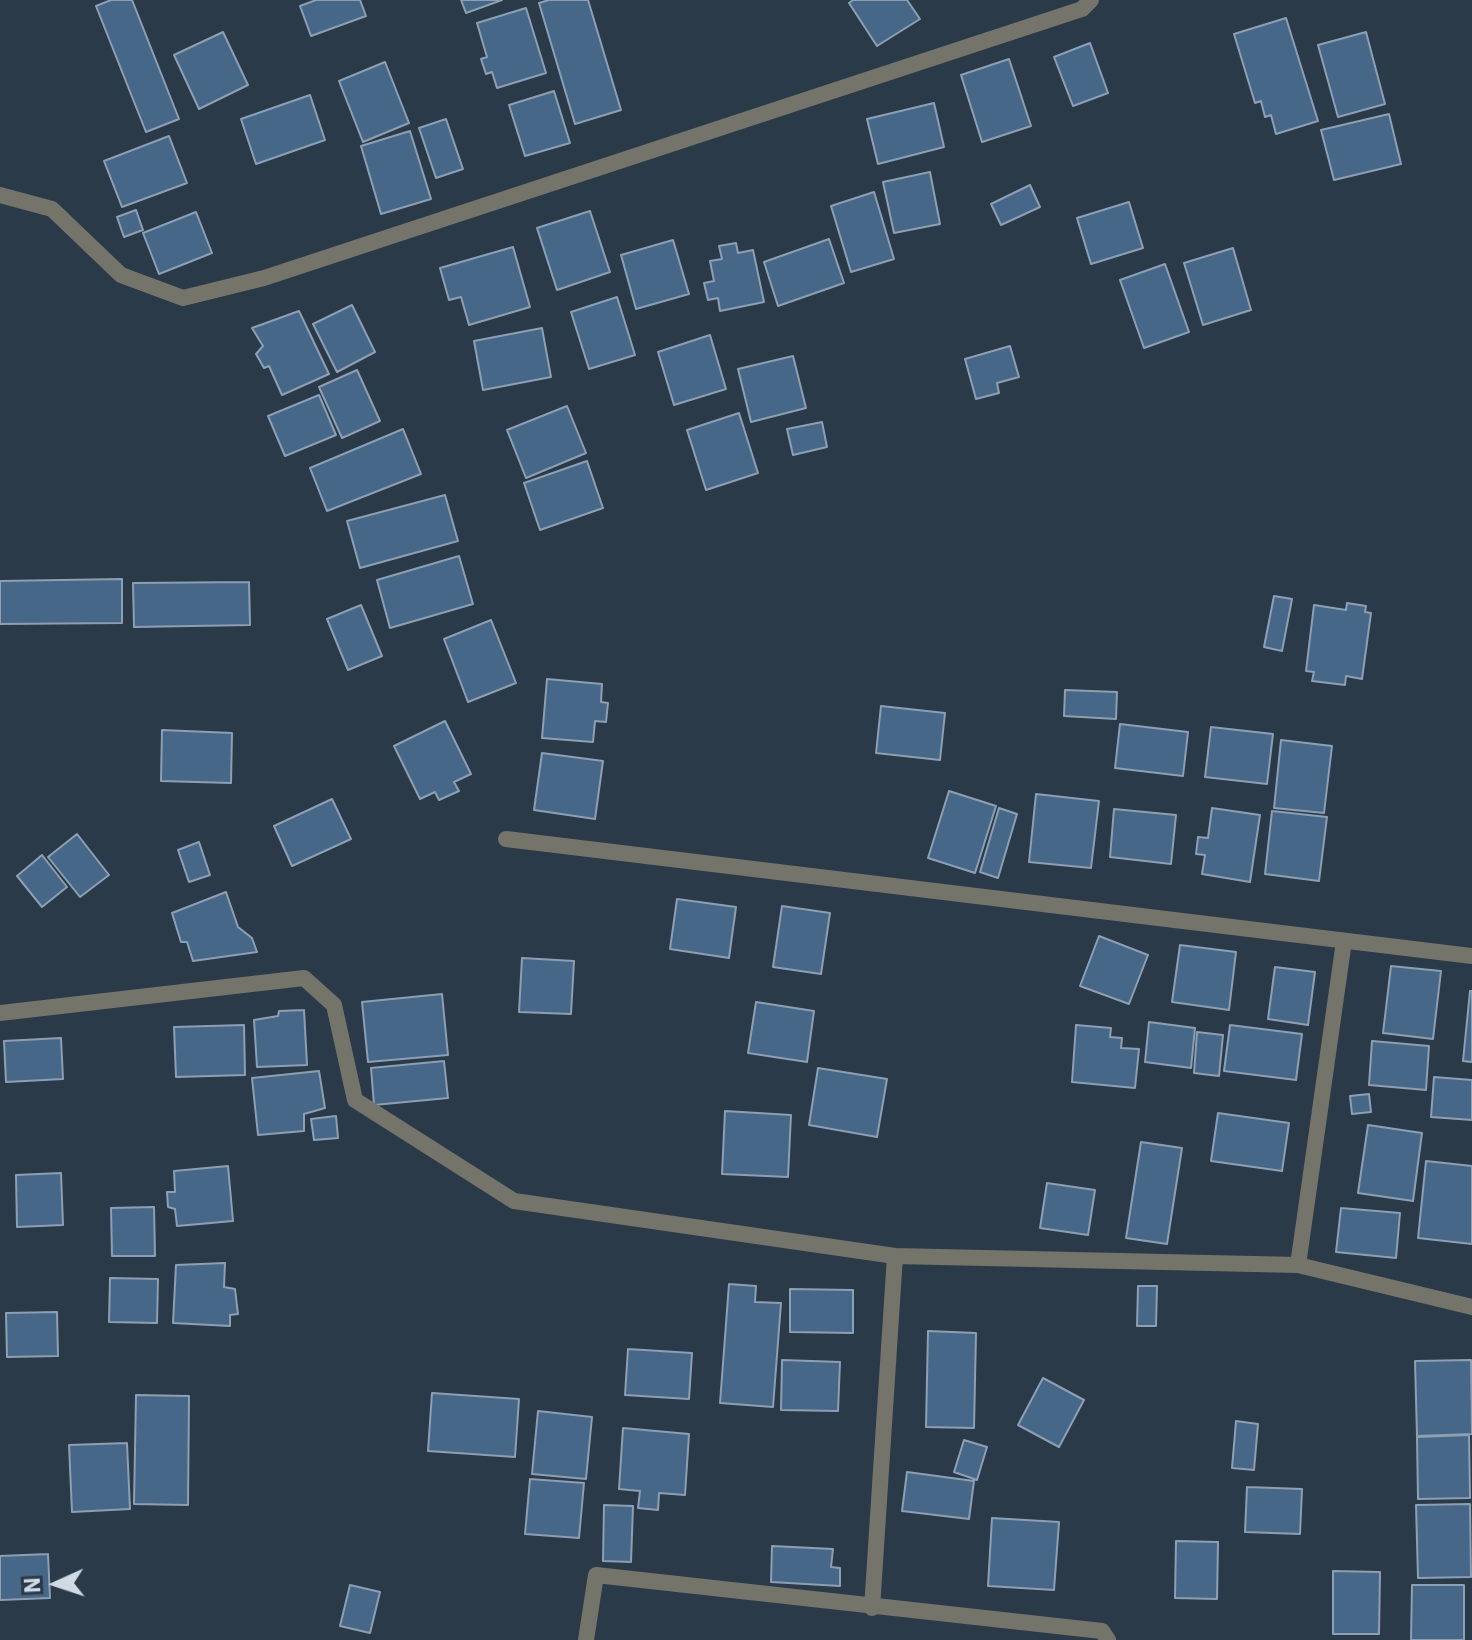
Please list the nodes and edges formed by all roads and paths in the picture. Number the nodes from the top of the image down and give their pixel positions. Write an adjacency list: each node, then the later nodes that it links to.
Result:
1 (1091, 0): 2 (street)
2 (0, 195)
3 (506, 839): 4 (street)
4 (1344, 941): 5 (street); 8 (street)
5 (1472, 956)
6 (0, 1013): 7 (street)
7 (895, 1256): 8 (street); 10 (street)
8 (1298, 1265): 9 (street)
9 (1472, 1307)
10 (872, 1608): 11 (street); 12 (street)
11 (586, 1640)
12 (1108, 1640)

